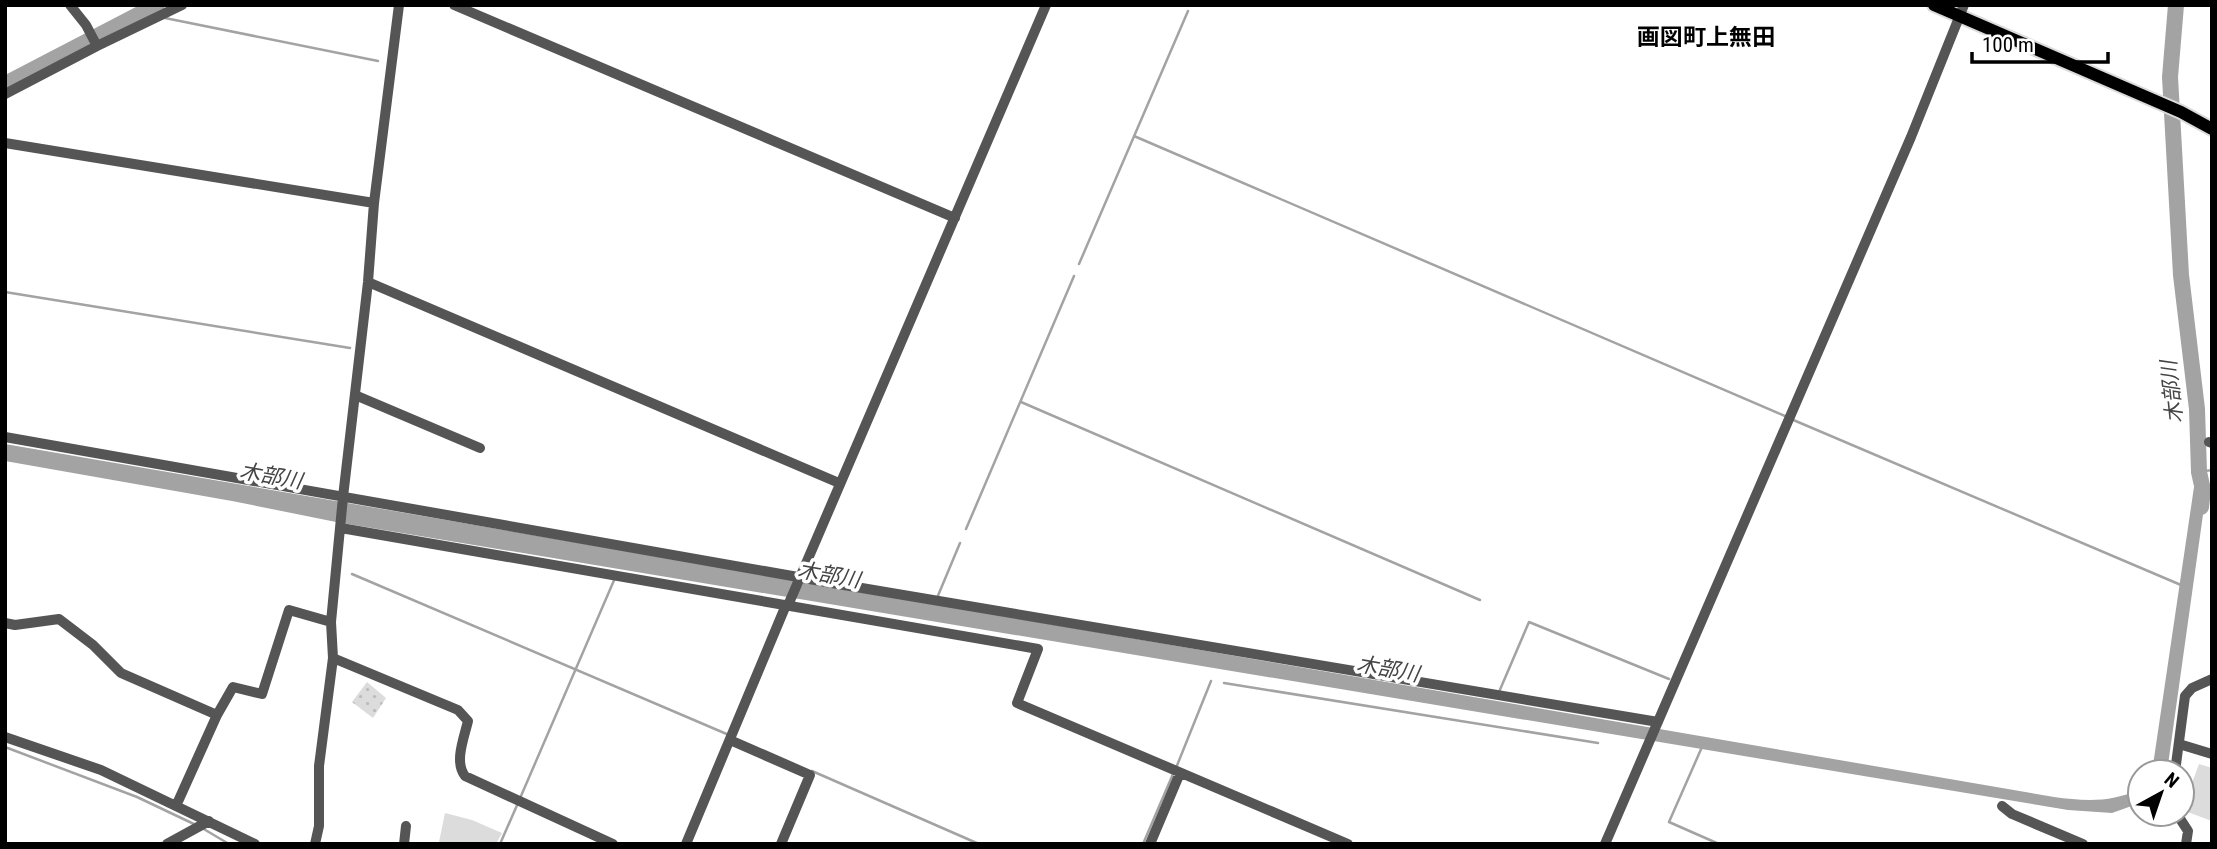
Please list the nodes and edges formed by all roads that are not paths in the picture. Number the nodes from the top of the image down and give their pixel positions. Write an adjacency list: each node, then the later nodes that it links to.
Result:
1 (70, 5): 8 (street)
2 (182, 5): 8 (street)
3 (399, 5): 12 (street)
4 (454, 5): 13 (street)
5 (1046, 5): 13 (street)
6 (1934, 5): 7 (main road)
7 (1962, 11): 10 (main road); 28 (street)
8 (96, 46): 9 (street)
9 (5, 94)
10 (2211, 127)
11 (5, 143): 12 (street)
12 (374, 203): 14 (street)
13 (956, 218): 18 (street)
14 (368, 282): 15 (street); 18 (street)
15 (355, 395): 17 (street); 19 (street)
16 (5, 437): 19 (street)
17 (480, 448)
18 (839, 483): 21 (street)
19 (343, 497): 20 (street); 21 (street)
20 (341, 528): 22 (street); 23 (street)
21 (800, 577): 22 (street); 28 (street)
22 (788, 604): 30 (street); 34 (street)
23 (331, 622): 25 (street); 27 (street)
24 (5, 623): 27 (street)
25 (332, 658): 41 (street); 43 (street)
26 (2212, 679): 31 (street)
27 (217, 715): 35 (street)
28 (1657, 724): 48 (street)
29 (5, 737): 35 (street)
30 (730, 740): 44 (street); 45 (street)
31 (2179, 744): 32 (street); 33 (street)
32 (2212, 754)
33 (2177, 758)
34 (1180, 773): 46 (street); 47 (street)
35 (176, 806): 37 (street)
36 (2002, 806): 49 (street)
37 (209, 821): 39 (street); 40 (street)
38 (406, 826): 42 (street)
39 (167, 844)
40 (255, 844)
41 (315, 844)
42 (404, 844)
43 (613, 844)
44 (686, 844)
45 (781, 844)
46 (1150, 844)
47 (1348, 844)
48 (1605, 844)
49 (2083, 844)

